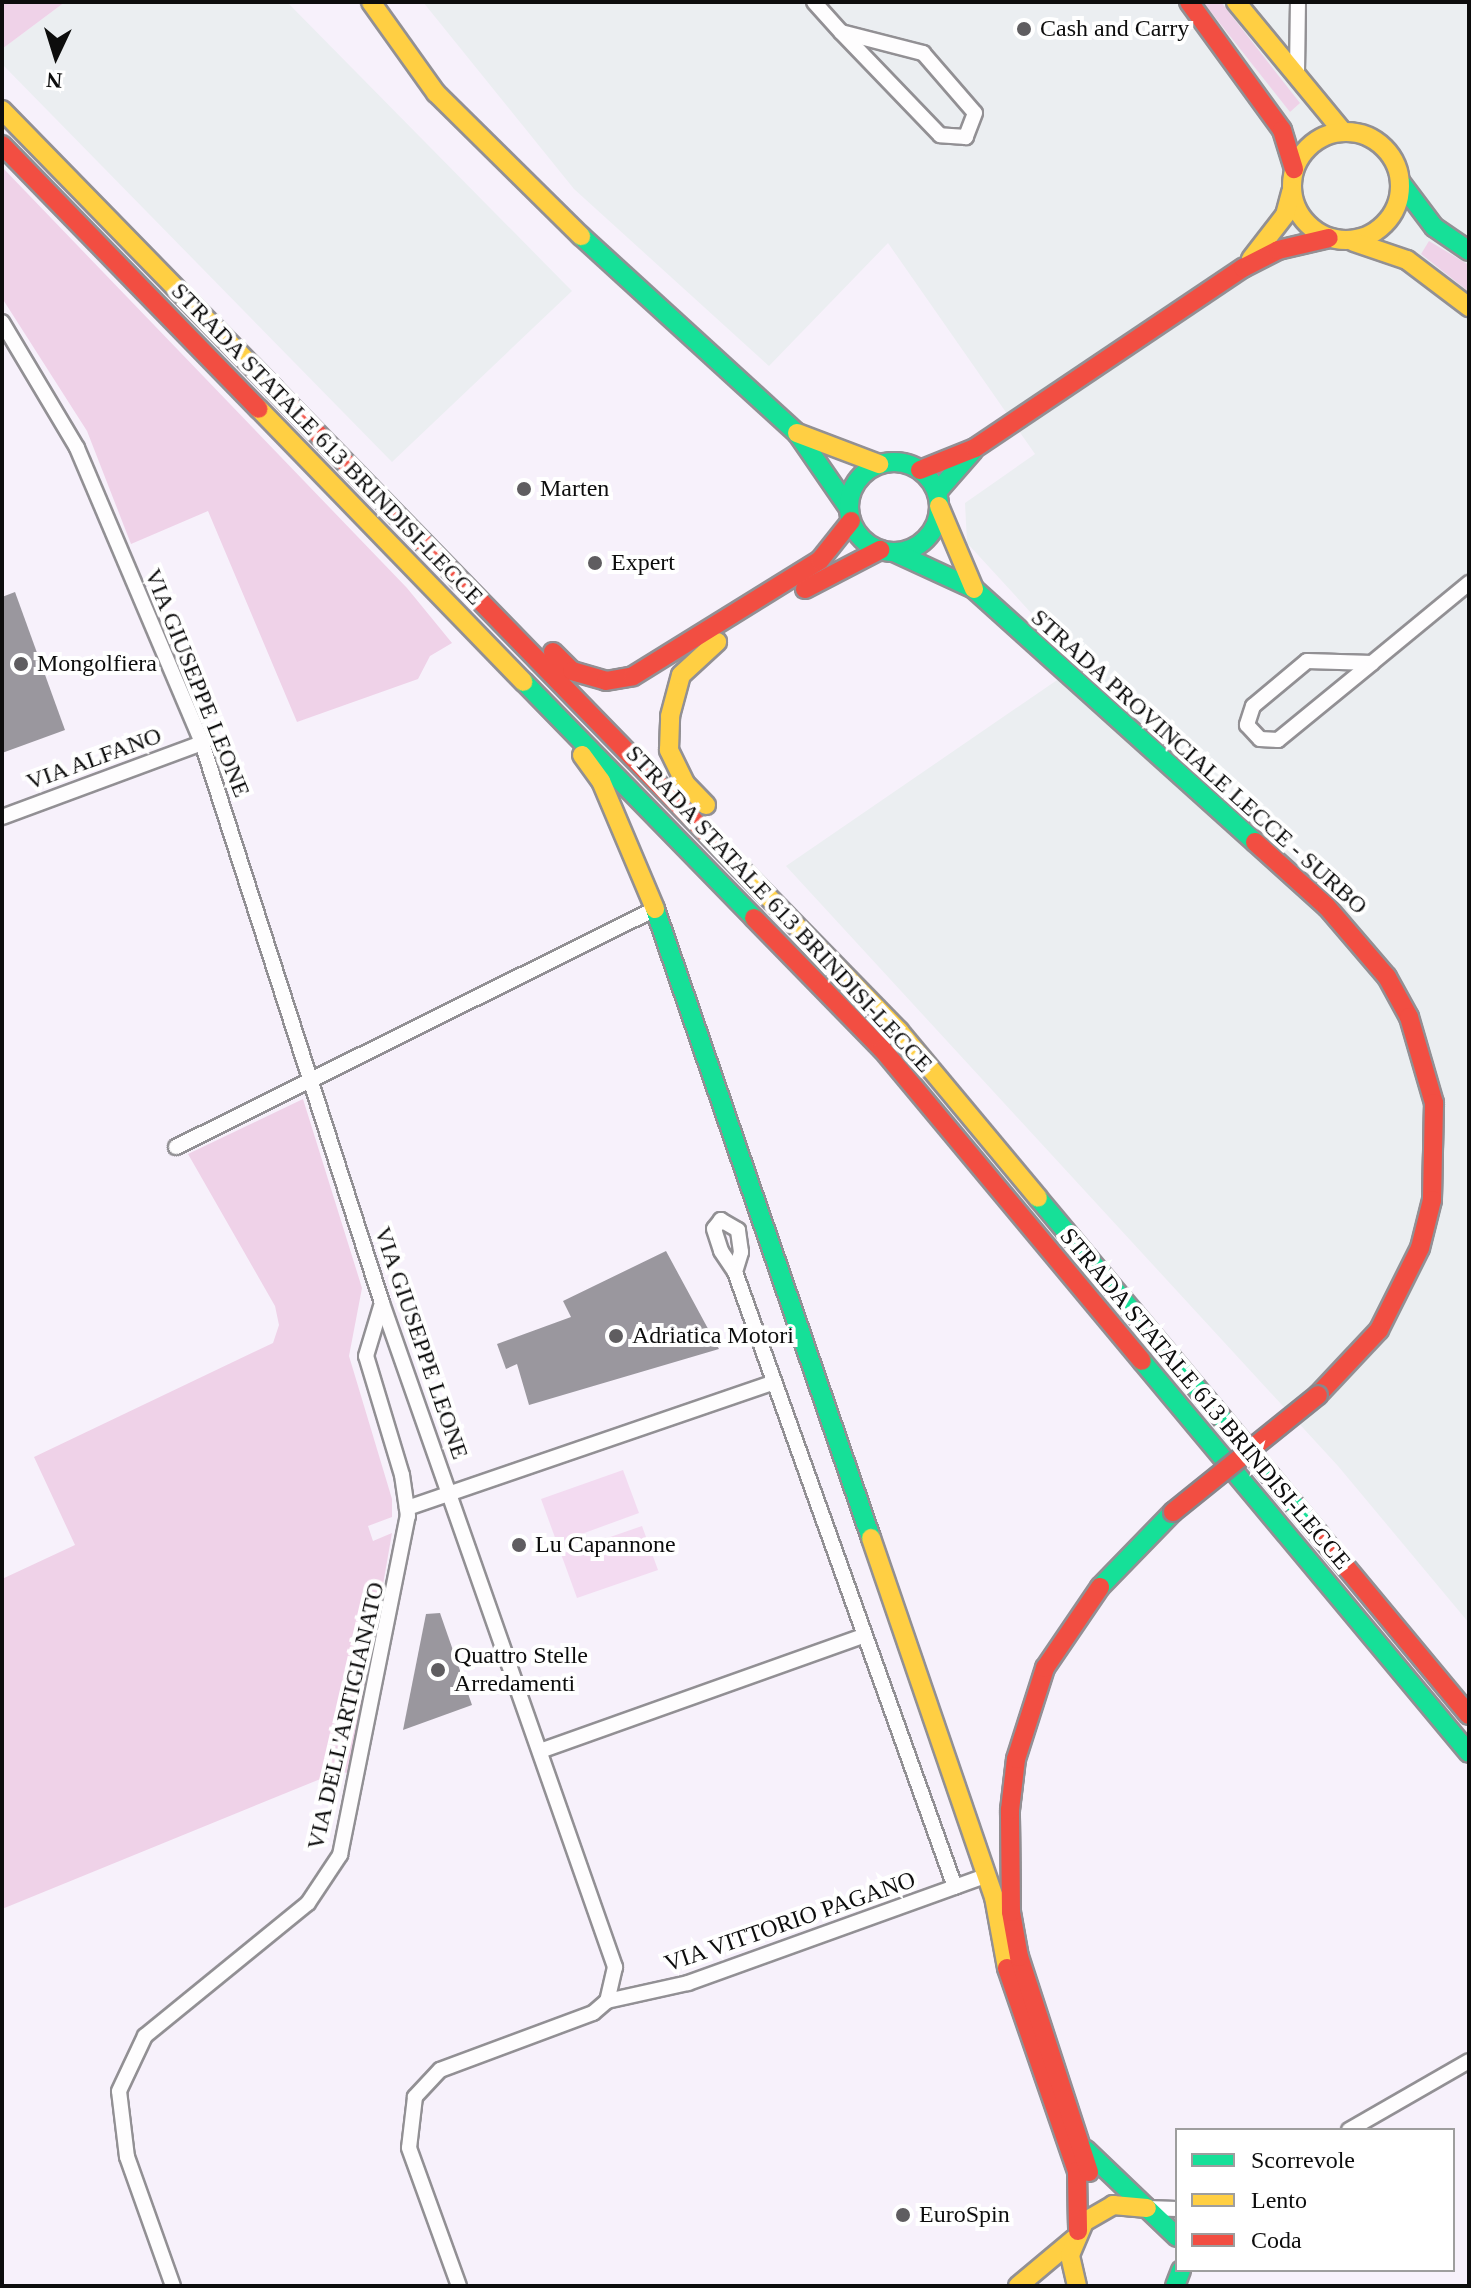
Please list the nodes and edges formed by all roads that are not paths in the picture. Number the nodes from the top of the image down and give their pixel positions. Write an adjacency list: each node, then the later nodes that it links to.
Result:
1 (371, 2): 20 (main road)
2 (814, 2): 6 (street)
3 (1189, 2): 11 (main road)
4 (1236, 2): 7 (main road)
5 (1298, 2): 7 (street)
6 (841, 32): 6 (street)
7 (1298, 77): 9 (main road)
8 (2, 110): 25 (main road, STRADA STATALE 613 BRINDISI-LECCE)
9 (1343, 132): 11 (main road); 12 (main road)
10 (2, 145): 30 (main road, STRADA STATALE 613 BRINDISI-LECCE)
11 (1294, 169): 13 (main road)
12 (1401, 183): 15 (main road); 16 (main road)
13 (1291, 190): 14 (main road); 17 (main road)
14 (1329, 238): 15 (main road); 17 (main road)
15 (1350, 241): 18 (main road)
16 (1469, 251)
17 (1243, 268): 21 (main road)
18 (1469, 307)
19 (2, 322): 32 (street, VIA GIUSEPPE LEONE)
20 (797, 433): 22 (main road); 26 (main road)
21 (975, 448): 23 (main road); 24 (main road)
22 (879, 464): 23 (main road); 26 (main road)
23 (920, 470): 24 (main road)
24 (938, 499): 27 (main road); 29 (main road, STRADA PROVINCIALE LECCE - SURBO)
25 (386, 500): 26 (main road); 35 (main road, STRADA STATALE 613 BRINDISI-LECCE)
26 (850, 514): 27 (main road)
27 (887, 551): 29 (main road, STRADA PROVINCIALE LECCE - SURBO); 35 (main road)
28 (1469, 583): 31 (street)
29 (974, 589): 52 (main road, STRADA PROVINCIALE LECCE - SURBO, bridge)
30 (444, 597): 34 (main road); 46 (main road, STRADA STATALE 613 BRINDISI-LECCE)
31 (1372, 663): 31 (street)
32 (202, 743): 33 (street, VIA ALFANO); 36 (street, VIA GIUSEPPE LEONE)
33 (2, 817)
34 (655, 909): 36 (street); 47 (main road)
35 (811, 939): 44 (main road, STRADA STATALE 613 BRINDISI-LECCE)
36 (311, 1081): 37 (street); 39 (street, VIA GIUSEPPE LEONE)
37 (176, 1147)
38 (735, 1272): 40 (street)
39 (382, 1303): 41 (street, VIA GIUSEPPE LEONE); 42 (street, VIA DELL'ARTIGIANATO)
40 (772, 1383): 41 (street); 43 (street)
41 (450, 1496): 42 (street); 45 (street, VIA GIUSEPPE LEONE)
42 (407, 1508): 57 (street, VIA DELL'ARTIGIANATO)
43 (861, 1637): 45 (street); 48 (street)
44 (1469, 1715)
45 (540, 1751): 49 (street, VIA GIUSEPPE LEONE)
46 (1469, 1753)
47 (986, 1876): 48 (street, VIA VITTORIO PAGANO); 55 (main road)
48 (955, 1887): 49 (street, VIA VITTORIO PAGANO)
49 (607, 2001): 58 (street)
50 (1469, 2061): 51 (street)
51 (1352, 2128)
52 (1082, 2143): 53 (main road); 55 (main road)
53 (1147, 2208): 54 (street); 55 (main road); 56 (main road)
54 (1175, 2209)
55 (1079, 2231): 59 (main road); 60 (main road)
56 (1175, 2235)
57 (173, 2286)
58 (459, 2286)
59 (1018, 2286)
60 (1077, 2286)

